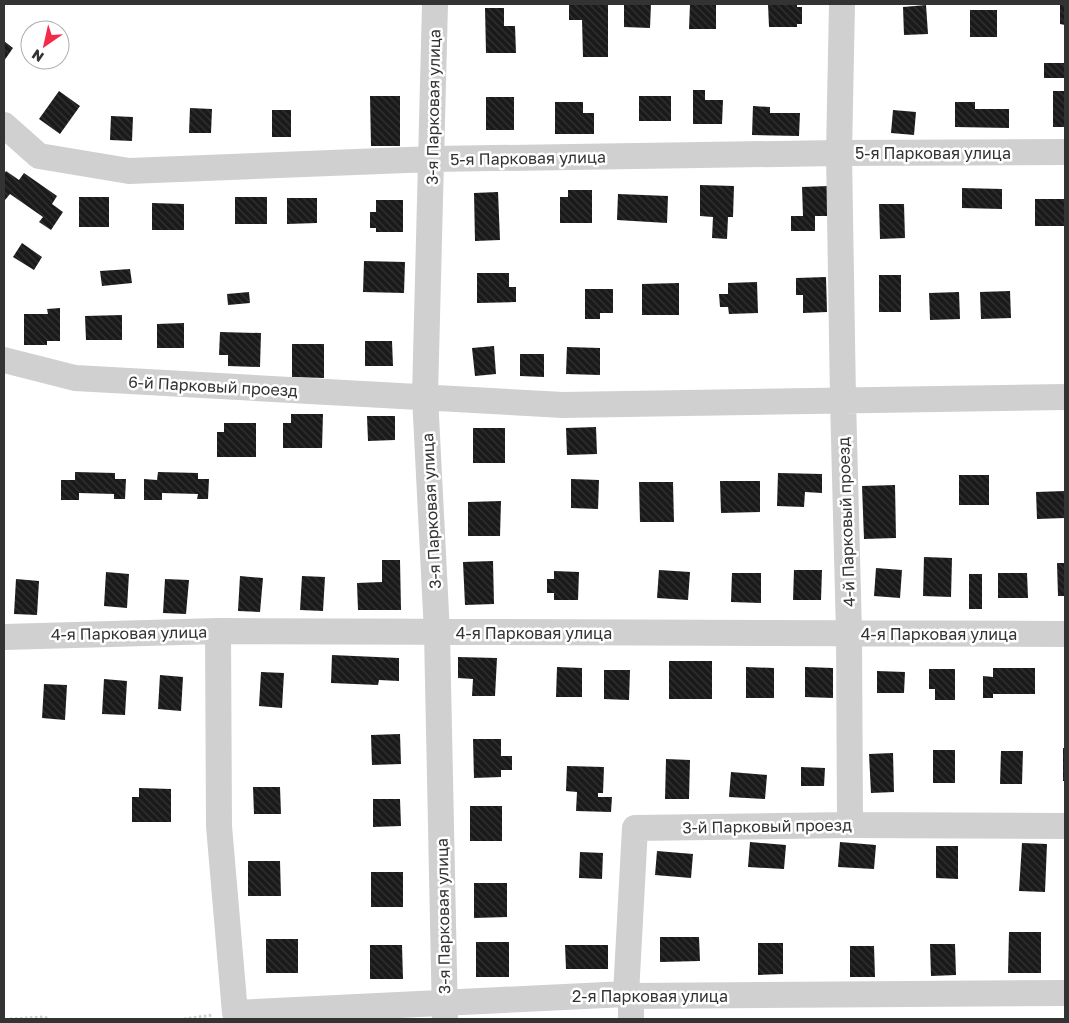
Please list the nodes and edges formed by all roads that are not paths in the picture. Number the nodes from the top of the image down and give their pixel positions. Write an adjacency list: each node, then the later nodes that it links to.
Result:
1 (435, 4): 6 (street, 3-я Парковая улица)
2 (842, 4): 5 (street, 4-й Парковый проезд)
3 (4, 125): 6 (street, 5-я Парковая улица)
4 (1065, 152): 5 (street, 5-я Парковая улица)
5 (839, 153): 6 (street, 5-я Парковая улица); 10 (street, 4-й Парковый проезд)
6 (432, 159): 8 (street, 3-я Парковая улица)
7 (4, 360): 8 (street, 6-й Парковый проезд)
8 (425, 396): 10 (street); 12 (street, 3-я Парковая улица)
9 (1065, 397): 10 (street)
10 (843, 399): 13 (street, 4-й Парковый проезд)
11 (218, 631): 12 (street, 4-я Парковая улица); 15 (street, 4-я Парковая улица); 20 (street, 2-я Парковая улица)
12 (437, 632): 13 (street, 4-я Парковая улица); 20 (street, 3-я Парковая улица)
13 (849, 633): 14 (street, 4-я Парковая улица); 16 (street, 4-й Парковый проезд)
14 (1065, 634)
15 (4, 637)
16 (850, 825): 17 (street, 3-й Парковый проезд); 19 (street, 3-й Парковый проезд)
17 (1065, 826)
18 (1065, 994): 19 (street, 2-я Парковая улица)
19 (629, 1003): 20 (street, 2-я Парковая улица)
20 (445, 1011)

